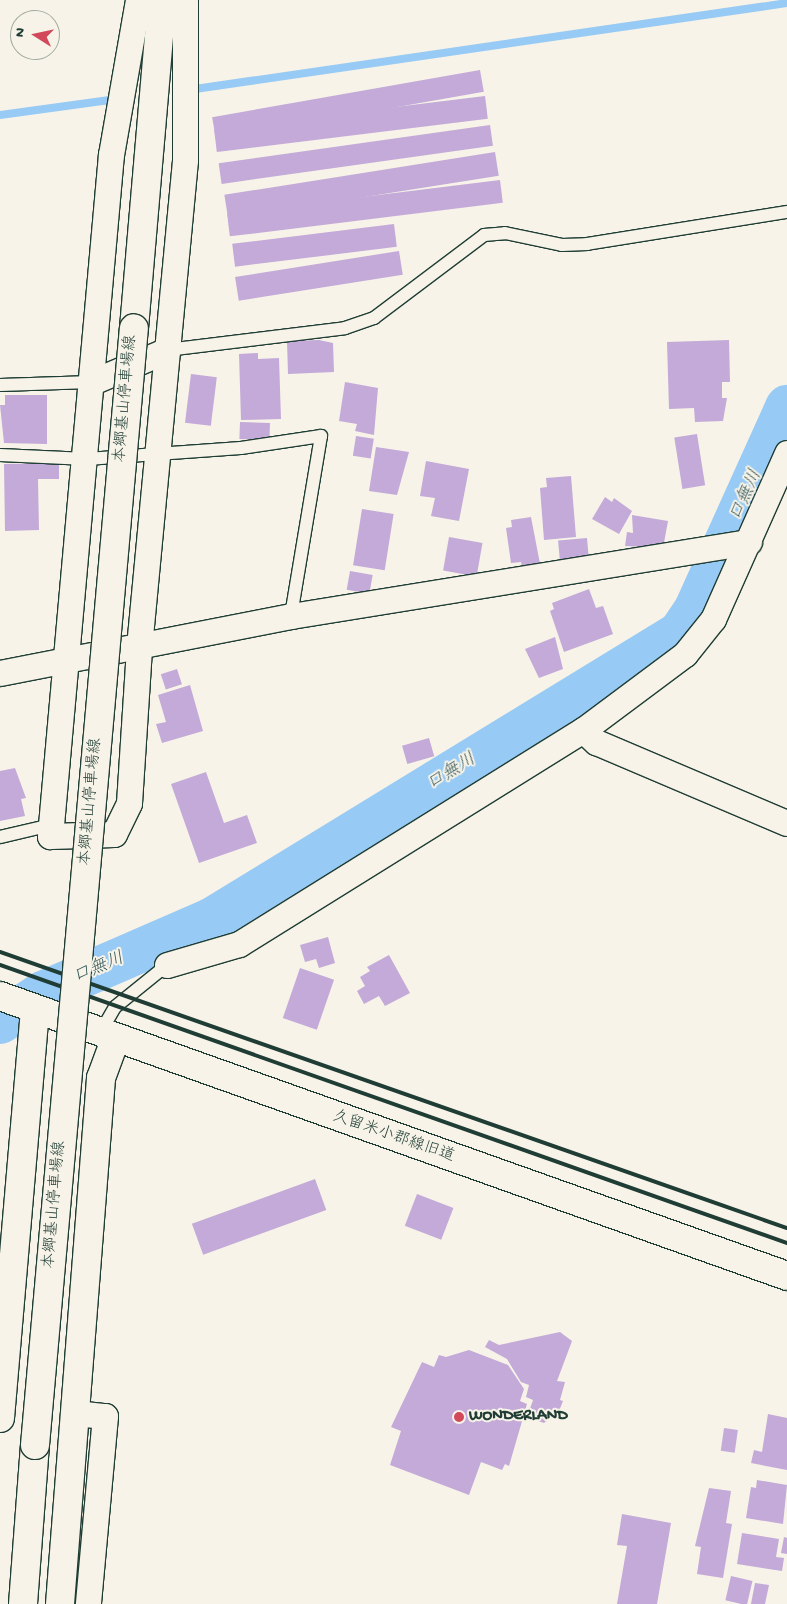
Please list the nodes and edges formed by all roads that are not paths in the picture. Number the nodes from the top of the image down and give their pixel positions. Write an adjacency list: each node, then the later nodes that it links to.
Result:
1 (138, 0): 6 (street)
2 (162, 0): 28 (main road, 本郷基山停車場線, bridge)
3 (185, 0): 5 (street)
4 (787, 212): 5 (lane)
5 (167, 350): 6 (street); 9 (street)
6 (92, 382): 7 (lane); 11 (street)
7 (0, 385)
8 (787, 453): 12 (street)
9 (157, 454): 11 (lane); 13 (lane); 14 (street)
10 (0, 456): 11 (lane)
11 (87, 459): 15 (street)
12 (749, 542): 13 (street); 17 (street)
13 (291, 616): 14 (street)
14 (139, 647): 15 (street); 19 (street)
15 (66, 662): 16 (street); 19 (street)
16 (0, 673)
17 (583, 730): 18 (street); 21 (street)
18 (787, 823)
19 (51, 825): 20 (lane)
20 (0, 837)
21 (168, 965): 24 (lane)
22 (0, 996): 23 (main road, 久留米小郡線旧道)
23 (35, 1009): 24 (main road, 久留米小郡線旧道); 26 (main road)
24 (108, 1036): 25 (main road, 久留米小郡線旧道); 27 (main road)
25 (787, 1276)
26 (0, 1410)
27 (75, 1413): 29 (main road); 30 (street)
28 (23, 1604)
29 (60, 1604)
30 (88, 1604)

